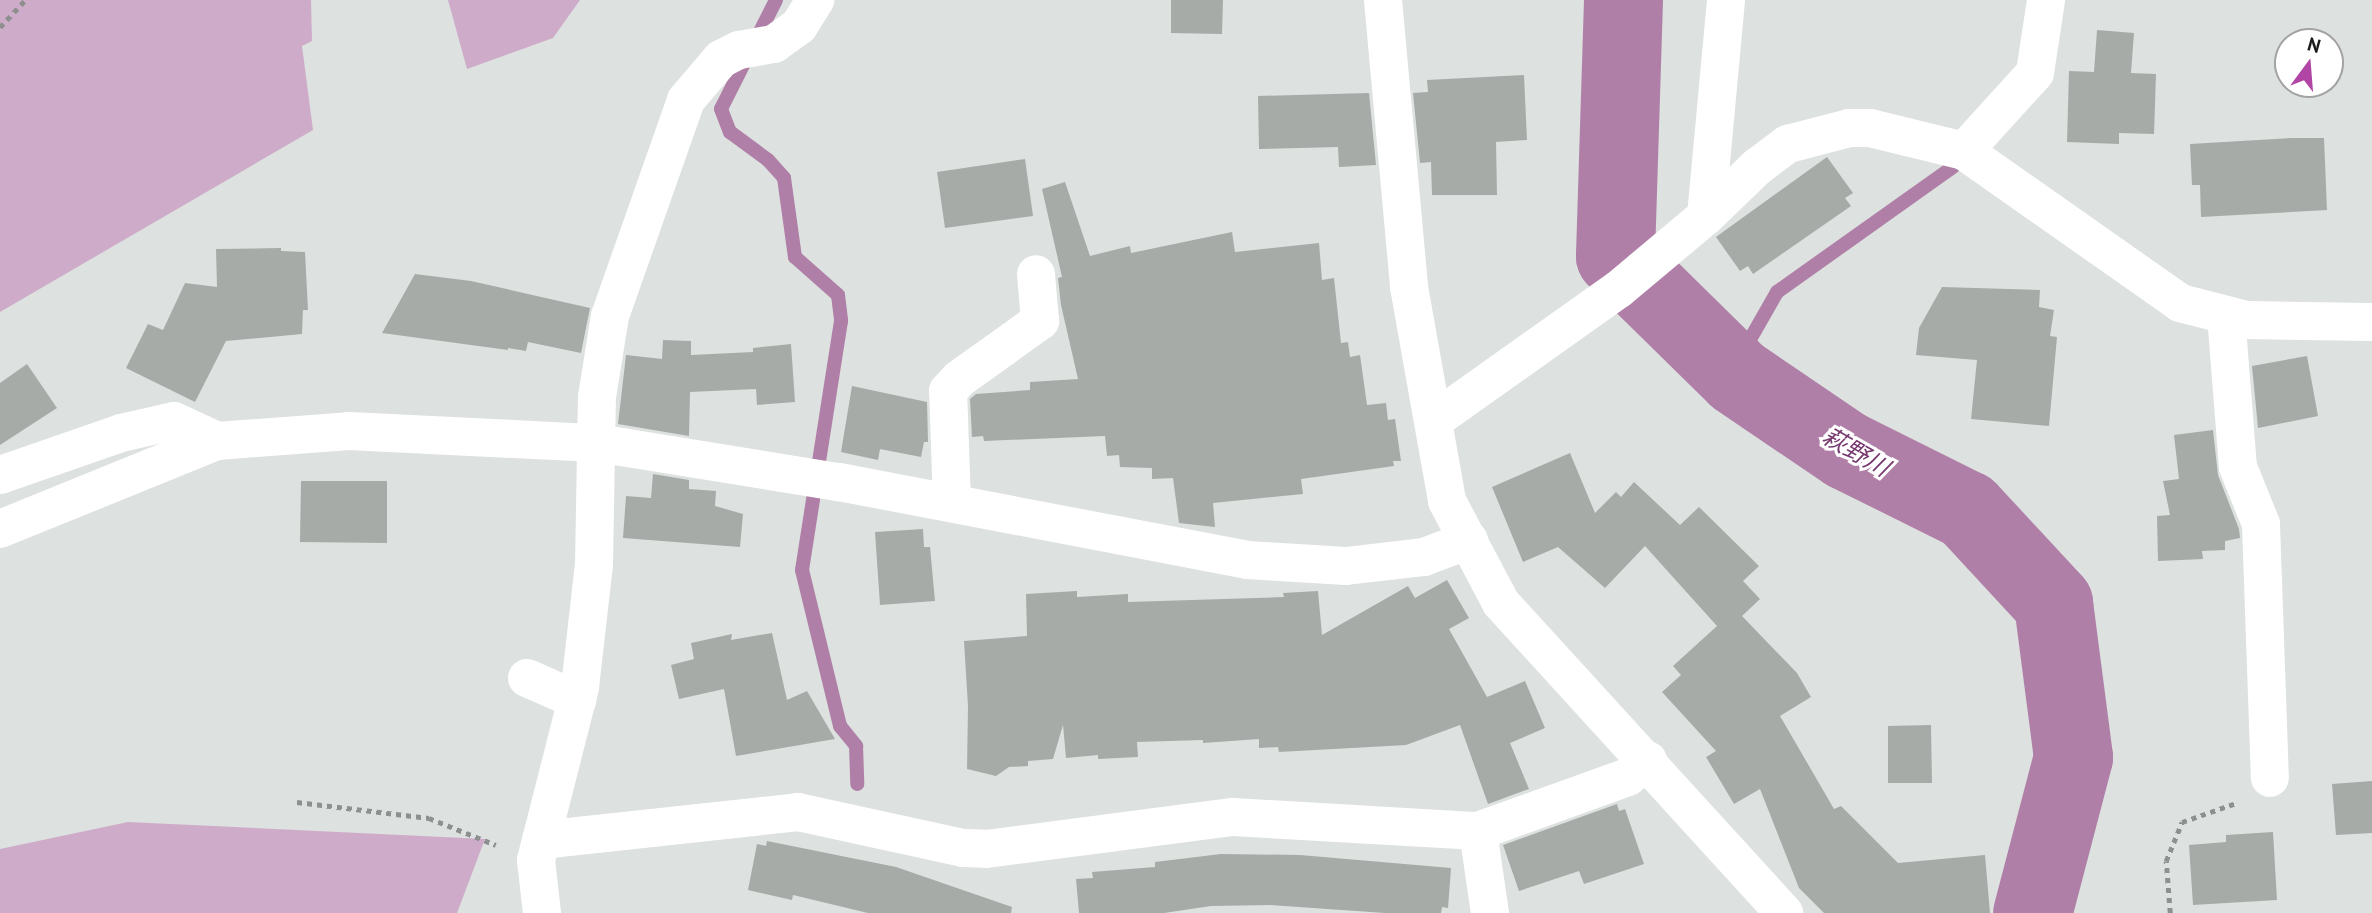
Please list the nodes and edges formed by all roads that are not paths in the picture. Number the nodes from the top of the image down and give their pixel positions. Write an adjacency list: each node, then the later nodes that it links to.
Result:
1 (815, 0): 12 (street)
2 (1383, 0): 10 (street)
3 (1727, 0): 6 (street)
4 (2046, 0): 5 (street)
5 (1964, 151): 6 (street); 8 (street)
6 (1695, 226): 10 (street)
7 (1036, 274): 14 (street)
8 (2226, 315): 9 (street); 20 (street)
9 (2372, 321)
10 (1433, 421): 16 (street)
11 (217, 441): 12 (street); 13 (street); 15 (street)
12 (597, 443): 14 (street); 18 (street)
13 (0, 475)
14 (951, 503): 16 (street)
15 (0, 529)
16 (1469, 540): 19 (street)
17 (527, 678): 18 (street)
18 (577, 700): 22 (street)
19 (1648, 760): 21 (street); 25 (street)
20 (2270, 778)
21 (1478, 831): 22 (street); 24 (street)
22 (540, 844): 23 (street)
23 (542, 913)
24 (1490, 913)
25 (1784, 913)

